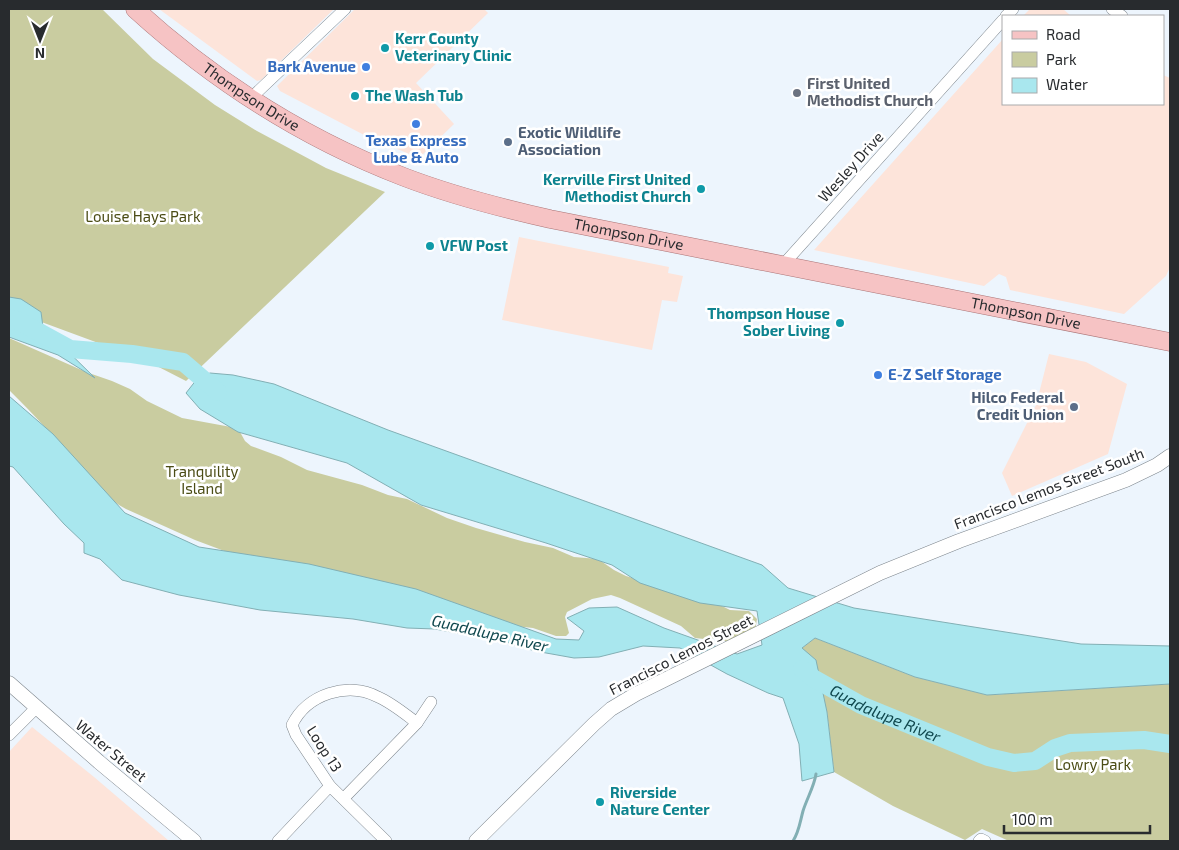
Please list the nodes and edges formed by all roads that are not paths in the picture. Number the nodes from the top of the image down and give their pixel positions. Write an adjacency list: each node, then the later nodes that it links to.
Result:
1 (135, 9): 4 (main road, Thompson Drive)
2 (345, 9): 4 (street)
3 (1002, 21): 5 (street, Wesley Drive)
4 (252, 98): 5 (main road, Thompson Drive)
5 (782, 266): 6 (main road, Thompson Drive)
6 (1170, 342)
7 (1170, 456): 8 (street, Francisco Lemos Street South)
8 (937, 550): 19 (street, Francisco Lemos Street)
9 (9, 683): 11 (street, Water Street)
10 (431, 702): 12 (street, Loop 13)
11 (36, 708): 13 (street); 16 (street, Water Street)
12 (417, 723): 14 (street, Loop 13); 15 (street, Loop 13)
13 (9, 735)
14 (330, 786): 15 (street); 17 (street)
15 (344, 798): 18 (street)
16 (194, 841)
17 (278, 841)
18 (386, 841)
19 (476, 841)

